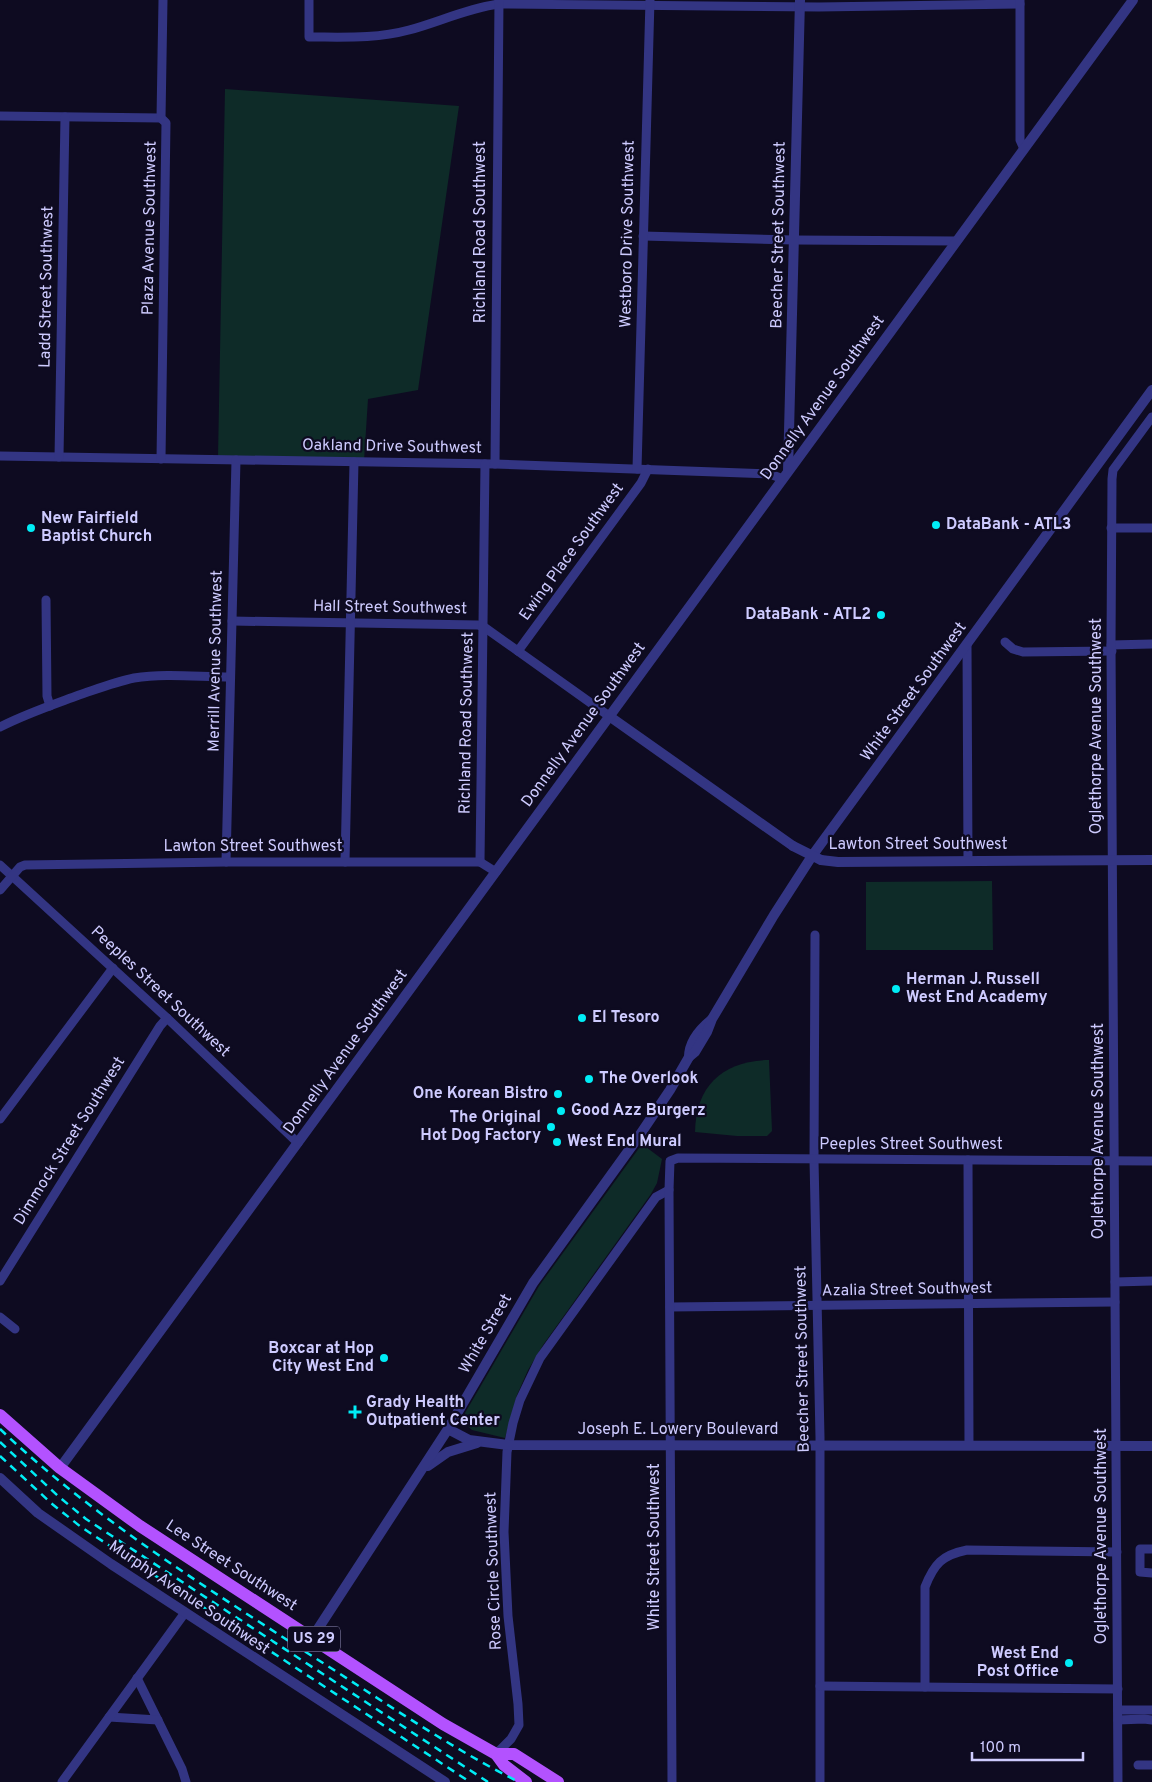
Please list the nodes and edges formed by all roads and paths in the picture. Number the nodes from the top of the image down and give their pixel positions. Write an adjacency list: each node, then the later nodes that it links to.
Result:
1 (163, 0): 10 (street, Plaza Avenue Southwest)
2 (309, 0): 4 (street)
3 (1133, 0): 11 (street, Donnelly Avenue Southwest)
4 (499, 2): 6 (street); 23 (street, Richland Road Southwest)
5 (1020, 2): 7 (street); 11 (street)
6 (650, 3): 7 (street); 12 (street, Westboro Drive Southwest)
7 (800, 3): 13 (street, Beecher Street Southwest)
8 (0, 116): 9 (street)
9 (65, 118): 10 (street); 18 (street, Ladd Street Southwest)
10 (161, 118): 19 (street, Plaza Avenue Southwest)
11 (1024, 149): 14 (street, Donnelly Avenue Southwest)
12 (643, 236): 13 (street); 24 (street, Westboro Drive Southwest)
13 (794, 240): 14 (street); 26 (street, Beecher Street Southwest)
14 (957, 241): 26 (street, Donnelly Avenue Southwest)
15 (1152, 390): 35 (street, White Street Southwest)
16 (1152, 417): 27 (street, Oglethorpe Avenue Southwest)
17 (0, 456): 18 (street, Oakland Drive Southwest)
18 (59, 457): 19 (street, Oakland Drive Southwest)
19 (161, 458): 20 (street, Oakland Drive Southwest)
20 (236, 460): 21 (street, Oakland Drive Southwest); 30 (street, Merrill Avenue Southwest)
21 (354, 462): 22 (street, Oakland Drive Southwest); 31 (street)
22 (485, 464): 23 (street, Oakland Drive Southwest); 32 (street, Richland Road Southwest)
23 (495, 464): 24 (street, Oakland Drive Southwest)
24 (637, 469): 25 (street, Oakland Drive Southwest)
25 (648, 469): 26 (street, Oakland Drive Southwest); 37 (street, Ewing Place Southwest)
26 (786, 475): 40 (street, Donnelly Avenue Southwest)
27 (1111, 528): 28 (street); 36 (street, Oglethorpe Avenue Southwest)
28 (1152, 528)
29 (46, 600): 39 (street)
30 (232, 621): 31 (street, Hall Street Southwest); 38 (street, Merrill Avenue Southwest)
31 (350, 623): 32 (street, Hall Street Southwest); 46 (street)
32 (484, 627): 37 (street, Hall Street Southwest); 47 (street, Richland Road Southwest)
33 (1006, 642): 36 (street)
34 (1152, 644): 36 (street)
35 (967, 645): 42 (street); 55 (street, White Street Southwest)
36 (1112, 648): 43 (street, Oglethorpe Avenue Southwest)
37 (518, 651): 40 (street, Hall Street Southwest)
38 (230, 677): 39 (street); 45 (street, Merrill Avenue Southwest)
39 (50, 706): 41 (street)
40 (609, 716): 42 (street, Lawton Street Southwest, bridge); 49 (street, Donnelly Avenue Southwest)
41 (0, 727)
42 (968, 860): 43 (street, Lawton Street Southwest)
43 (1113, 860): 44 (street, Lawton Street Southwest); 61 (street, Oglethorpe Avenue Southwest)
44 (1152, 860)
45 (226, 862): 46 (street, Lawton Street Southwest); 50 (street, Lawton Street Southwest)
46 (345, 862): 47 (street, Lawton Street Southwest)
47 (480, 862): 49 (street)
48 (0, 865): 50 (street, Peeples Street Southwest)
49 (496, 872): 57 (street, Donnelly Avenue Southwest)
50 (12, 876): 51 (street); 53 (street, Peeples Street Southwest)
51 (0, 890)
52 (815, 935): 58 (street, Beecher Street Southwest)
53 (113, 968): 54 (street, Peeples Street Southwest); 56 (street)
54 (167, 1018): 57 (street, Peeples Street Southwest); 64 (street, Dimmock Street Southwest)
55 (662, 1101): 74 (street, White Street)
56 (0, 1119)
57 (298, 1143): 82 (street, Donnelly Avenue Southwest)
58 (814, 1160): 59 (street, Peeples Street Southwest); 60 (street, Peeples Street Southwest); 69 (street, Beecher Street Southwest)
59 (968, 1160): 61 (street, Peeples Street Southwest); 68 (street)
60 (670, 1161): 63 (street, White Street Southwest)
61 (1114, 1161): 62 (street, Peeples Street Southwest); 66 (street, Oglethorpe Avenue Southwest)
62 (1152, 1161)
63 (669, 1190): 70 (street, White Street Southwest); 76 (street, Rose Circle Southwest)
64 (0, 1281)
65 (1152, 1281): 66 (street)
66 (1115, 1282): 67 (street, Oglethorpe Avenue Southwest)
67 (1115, 1302): 68 (street, Azalia Street Southwest); 80 (street, Oglethorpe Avenue Southwest)
68 (968, 1304): 69 (street, Azalia Street Southwest); 79 (street)
69 (816, 1306): 70 (street, Azalia Street Southwest); 78 (street, Beecher Street Southwest)
70 (670, 1308): 77 (street, White Street Southwest)
71 (0, 1318): 72 (street)
72 (16, 1329)
73 (0, 1415): 82 (main road, Lee Street Southwest / US 29)
74 (448, 1429): 75 (street, Joseph E. Lowery Boulevard); 83 (street, White Street)
75 (480, 1442): 76 (street, Joseph E. Lowery Boulevard); 83 (street)
76 (508, 1445): 77 (street, Joseph E. Lowery Boulevard); 102 (street, Rose Circle Southwest)
77 (670, 1445): 78 (street, Joseph E. Lowery Boulevard); 110 (street, White Street Southwest)
78 (820, 1445): 79 (street, Joseph E. Lowery Boulevard); 91 (street, Beecher Street Southwest)
79 (969, 1445): 80 (street, Joseph E. Lowery Boulevard)
80 (1116, 1446): 81 (street, Joseph E. Lowery Boulevard); 86 (street, Oglethorpe Avenue Southwest)
81 (1152, 1446)
82 (60, 1468): 89 (main road, Lee Street Southwest / US 29)
83 (423, 1469): 89 (street, White Street)
84 (0, 1478): 88 (street, Murphy Avenue Southwest)
85 (1152, 1549): 87 (street)
86 (1117, 1552): 92 (street); 93 (street, Oglethorpe Avenue Southwest)
87 (1152, 1573)
88 (184, 1614): 90 (street); 107 (street, Murphy Avenue Southwest)
89 (312, 1638): 102 (main road, Lee Street Southwest / US 29)
90 (137, 1678): 96 (street); 97 (street)
91 (820, 1686): 92 (street); 111 (street, Beecher Street Southwest)
92 (925, 1687): 93 (street)
93 (1118, 1689): 94 (street, Oglethorpe Avenue Southwest)
94 (1118, 1710): 95 (street); 98 (street, Oglethorpe Avenue Southwest)
95 (1152, 1710)
96 (109, 1717): 97 (street); 105 (street)
97 (158, 1720): 106 (street)
98 (1118, 1720): 99 (street); 112 (street, Oglethorpe Avenue Southwest)
99 (1139, 1720): 100 (street); 101 (street)
100 (1152, 1720)
101 (1152, 1724)
102 (496, 1754): 108 (main road, Lee Street Southwest / US 29); 109 (main road, US 29)
103 (1138, 1764): 104 (street)
104 (1152, 1765)
105 (62, 1782)
106 (186, 1782)
107 (445, 1782)
108 (526, 1782)
109 (558, 1782)
110 (672, 1782)
111 (820, 1782)
112 (1118, 1782)

